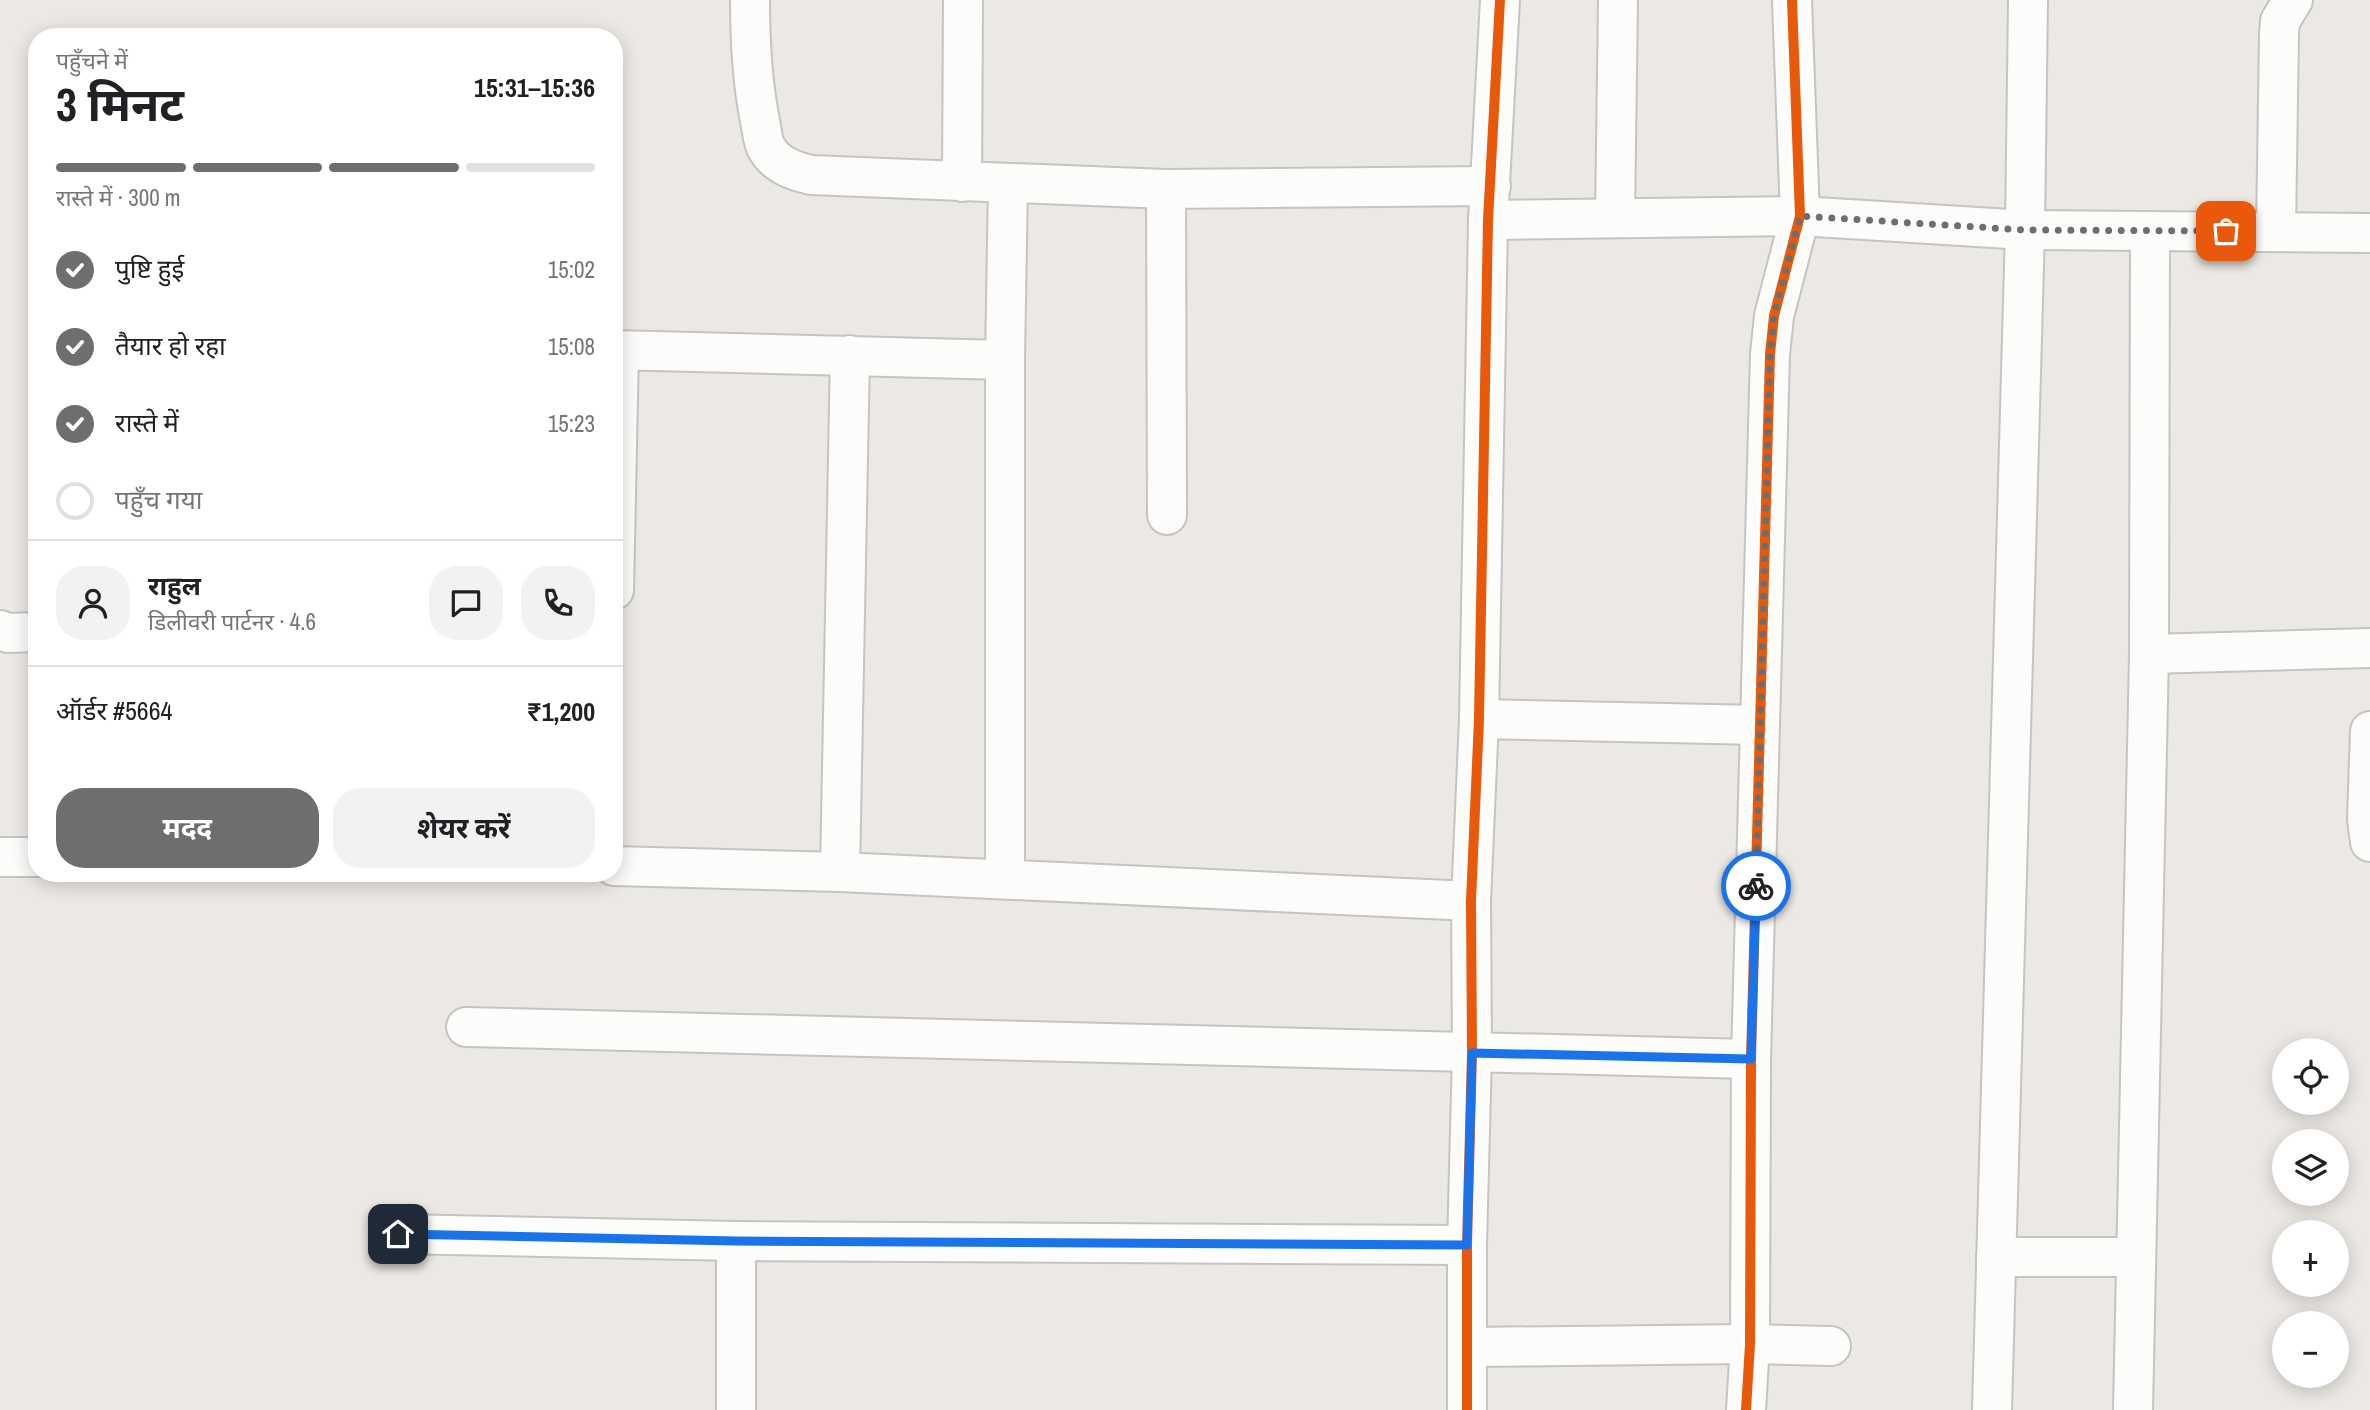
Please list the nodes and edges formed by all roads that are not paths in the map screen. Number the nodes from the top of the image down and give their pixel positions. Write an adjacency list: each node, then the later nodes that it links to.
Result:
1 (750, 0): 8 (street)
2 (962, 0): 8 (street)
3 (1500, 0): 11 (street)
4 (1618, 0): 13 (street)
5 (1792, 0): 12 (street)
6 (2028, 0): 14 (street)
7 (2293, 0): 15 (street)
8 (962, 182): 9 (street)
9 (1008, 184): 10 (street); 20 (street)
10 (1166, 189): 11 (street); 21 (street)
11 (1490, 203): 13 (street); 26 (street)
12 (1800, 216): 13 (street); 14 (street); 27 (street)
13 (1615, 217)
14 (2025, 230): 16 (street); 42 (street)
15 (2276, 230): 16 (street); 17 (street)
16 (2150, 233): 25 (street)
17 (2370, 233)
18 (623, 350): 19 (street)
19 (850, 355): 20 (street); 33 (street)
20 (1005, 360): 34 (street)
21 (1167, 515)
22 (0, 630): 23 (street)
23 (28, 632)
24 (2370, 648): 25 (street)
25 (2150, 654): 43 (street)
26 (1479, 719): 27 (street); 35 (street)
27 (1760, 725): 38 (street)
28 (2370, 731): 29 (street)
29 (2370, 842)
30 (0, 857): 31 (street)
31 (28, 857)
32 (623, 866): 33 (street)
33 (840, 872): 34 (street)
34 (1005, 878): 35 (street)
35 (1471, 901): 37 (street)
36 (466, 1027): 37 (street)
37 (1472, 1053): 38 (street); 41 (street)
38 (1751, 1059): 44 (street)
39 (398, 1234): 40 (street)
40 (736, 1241): 41 (street); 47 (street)
41 (1467, 1245): 46 (street)
42 (1996, 1257): 43 (street); 50 (street)
43 (2136, 1258): 51 (street)
44 (1750, 1344): 45 (street); 46 (street); 49 (street)
45 (1831, 1346)
46 (1467, 1347): 48 (street)
47 (736, 1410)
48 (1467, 1410)
49 (1746, 1410)
50 (1992, 1410)
51 (2133, 1410)

